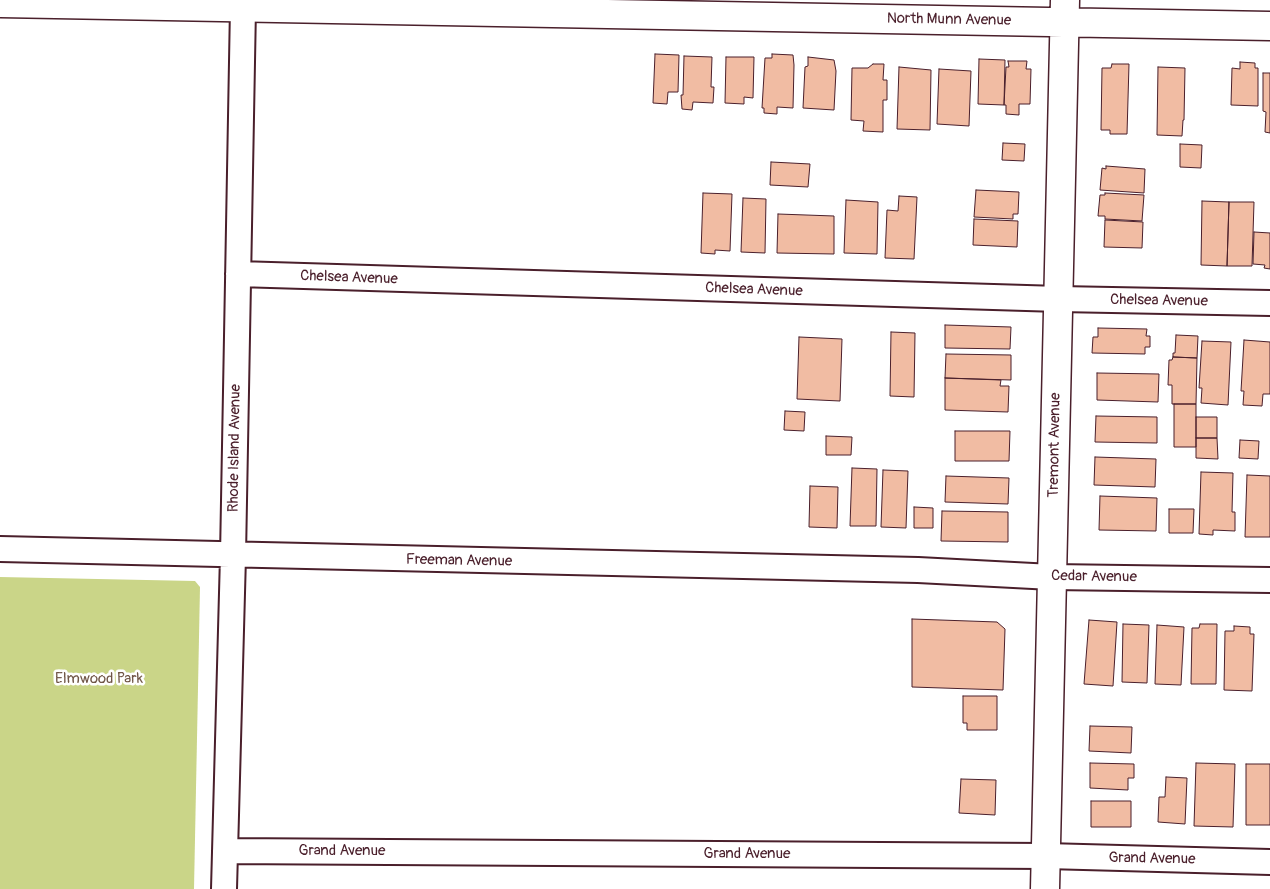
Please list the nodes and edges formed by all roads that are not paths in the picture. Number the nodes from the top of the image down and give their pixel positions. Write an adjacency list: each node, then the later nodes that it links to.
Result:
1 (43, 2): 2 (main road, North Munn Avenue); 3 (main road, North Munn Avenue)
2 (0, 3)
3 (243, 7): 4 (main road, North Munn Avenue); 6 (street, Rhode Island Avenue)
4 (1065, 11): 5 (main road, North Munn Avenue); 7 (main road, Tremont Avenue)
5 (1270, 26)
6 (238, 274): 7 (street, Chelsea Avenue); 10 (street, Rhode Island Avenue)
7 (1059, 299): 8 (street, Chelsea Avenue); 12 (main road, Tremont Avenue)
8 (1270, 303)
9 (0, 549): 10 (street, Freeman Avenue)
10 (233, 556): 11 (street, Freeman Avenue); 14 (street, Rhode Island Avenue)
11 (918, 570): 12 (street, Cedar Avenue)
12 (1052, 577): 13 (street, Cedar Avenue); 15 (main road, Tremont Avenue)
13 (1270, 580)
14 (225, 851): 15 (street, Grand Avenue); 17 (street, Rhode Island Avenue)
15 (1046, 856): 16 (street, Grand Avenue); 18 (main road, Tremont Avenue)
16 (1270, 862)
17 (224, 889)
18 (1045, 889)

